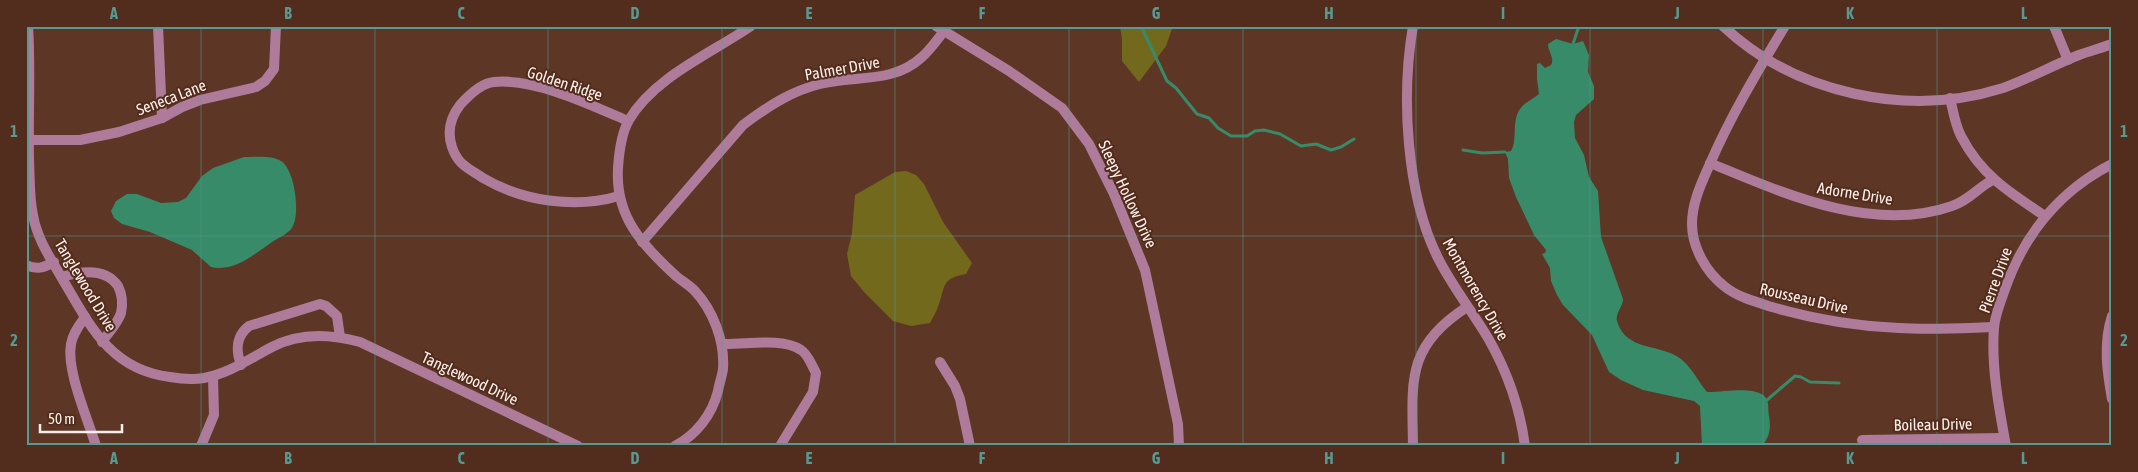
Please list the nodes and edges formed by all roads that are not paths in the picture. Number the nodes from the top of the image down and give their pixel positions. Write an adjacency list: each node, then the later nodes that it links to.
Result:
1 (158, 26): 14 (street)
2 (276, 26): 14 (street, Seneca Lane)
3 (751, 26): 15 (street)
4 (1413, 26): 27 (street, Montmorency Drive)
5 (1723, 26): 11 (street)
6 (1785, 26): 11 (street, Rousseau Drive)
7 (2054, 26): 12 (street)
8 (27, 28): 16 (street, Tanglewood Drive)
9 (940, 28): 23 (street, Palmer Drive); 46 (street, Sleepy Hollow Drive)
10 (2112, 44): 12 (street)
11 (1765, 58): 13 (street); 18 (street, Rousseau Drive)
12 (2068, 60): 13 (street)
13 (1950, 98): 20 (street)
14 (162, 118): 16 (street, Seneca Lane)
15 (628, 121): 21 (street); 21 (street, Golden Ridge)
16 (29, 140): 17 (street, Tanglewood Drive)
17 (28, 153): 24 (street, Tanglewood Drive)
18 (1710, 163): 20 (street, Adorne Drive); 30 (street, Rousseau Drive)
19 (2112, 164): 22 (street, Pierre Drive)
20 (1993, 180): 22 (street)
21 (619, 196): 23 (street)
22 (2045, 216): 30 (street, Pierre Drive)
23 (642, 242): 33 (street)
24 (54, 262): 25 (street); 26 (street, Tanglewood Drive)
25 (26, 265)
26 (62, 277): 29 (street, Tanglewood Drive); 32 (street)
27 (1467, 308): 47 (street); 48 (street, Montmorency Drive)
28 (2112, 316): 37 (street)
29 (85, 317): 32 (street, Tanglewood Drive); 40 (street)
30 (1994, 327): 39 (street, Pierre Drive)
31 (340, 337): 35 (street, Tanglewood Drive); 35 (street); 42 (street, Tanglewood Drive)
32 (102, 342): 36 (street, Tanglewood Drive)
33 (722, 344): 43 (street); 44 (street)
34 (940, 362): 45 (street)
35 (241, 365): 36 (street, Tanglewood Drive)
36 (213, 376): 41 (street)
37 (2112, 399)
38 (1862, 440): 39 (street, Boileau Drive)
39 (2005, 442)
40 (96, 446)
41 (201, 446)
42 (578, 446)
43 (675, 446)
44 (780, 446)
45 (970, 446)
46 (1179, 446)
47 (1413, 446)
48 (1525, 446)

